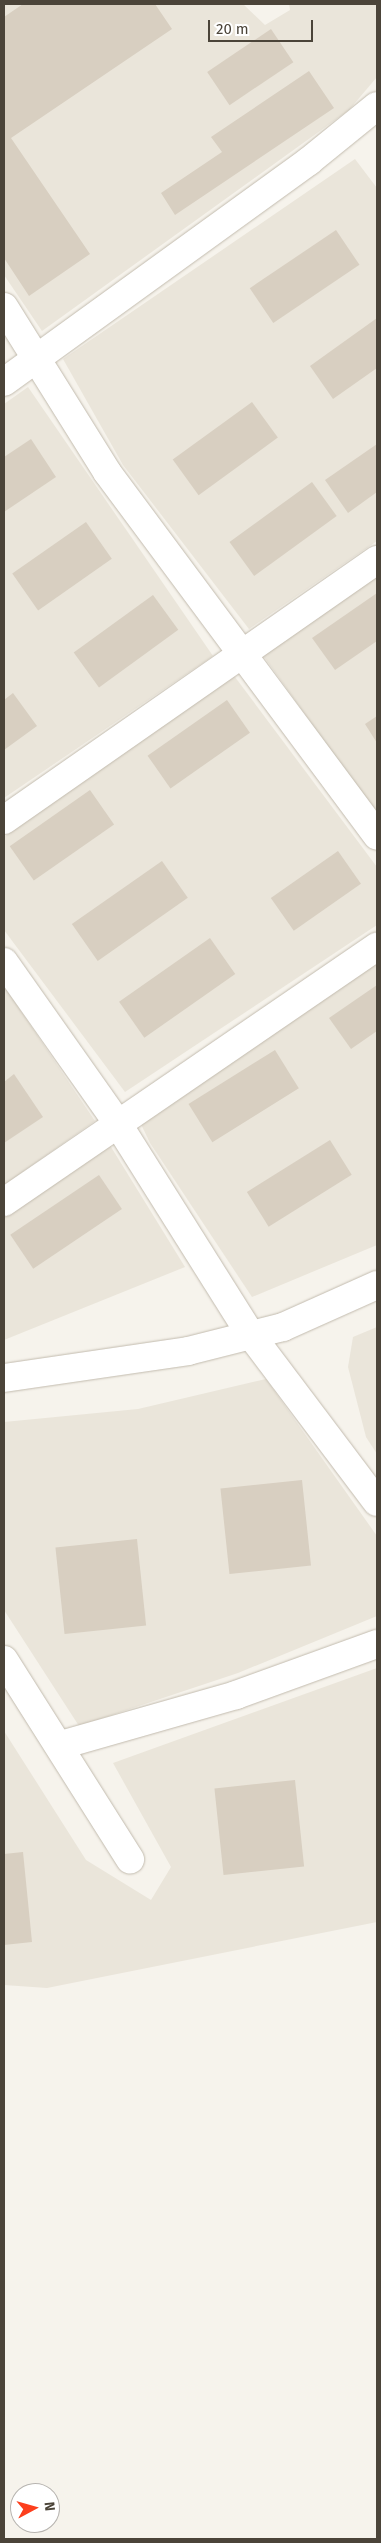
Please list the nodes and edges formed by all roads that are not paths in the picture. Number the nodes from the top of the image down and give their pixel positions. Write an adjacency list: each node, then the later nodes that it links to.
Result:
1 (377, 106): 3 (street)
2 (4, 307): 3 (street)
3 (36, 359): 4 (street); 6 (street)
4 (4, 382)
5 (377, 560): 6 (street)
6 (242, 654): 7 (street); 8 (street)
7 (4, 820)
8 (377, 836)
9 (377, 946): 11 (street)
10 (4, 962): 11 (street)
11 (116, 1121): 12 (street); 14 (street)
12 (4, 1202)
13 (377, 1286): 14 (street)
14 (251, 1335): 15 (street); 16 (street)
15 (4, 1378)
16 (377, 1502)
17 (377, 1644): 19 (street)
18 (4, 1660): 19 (street)
19 (61, 1745): 20 (street)
20 (130, 1859)

